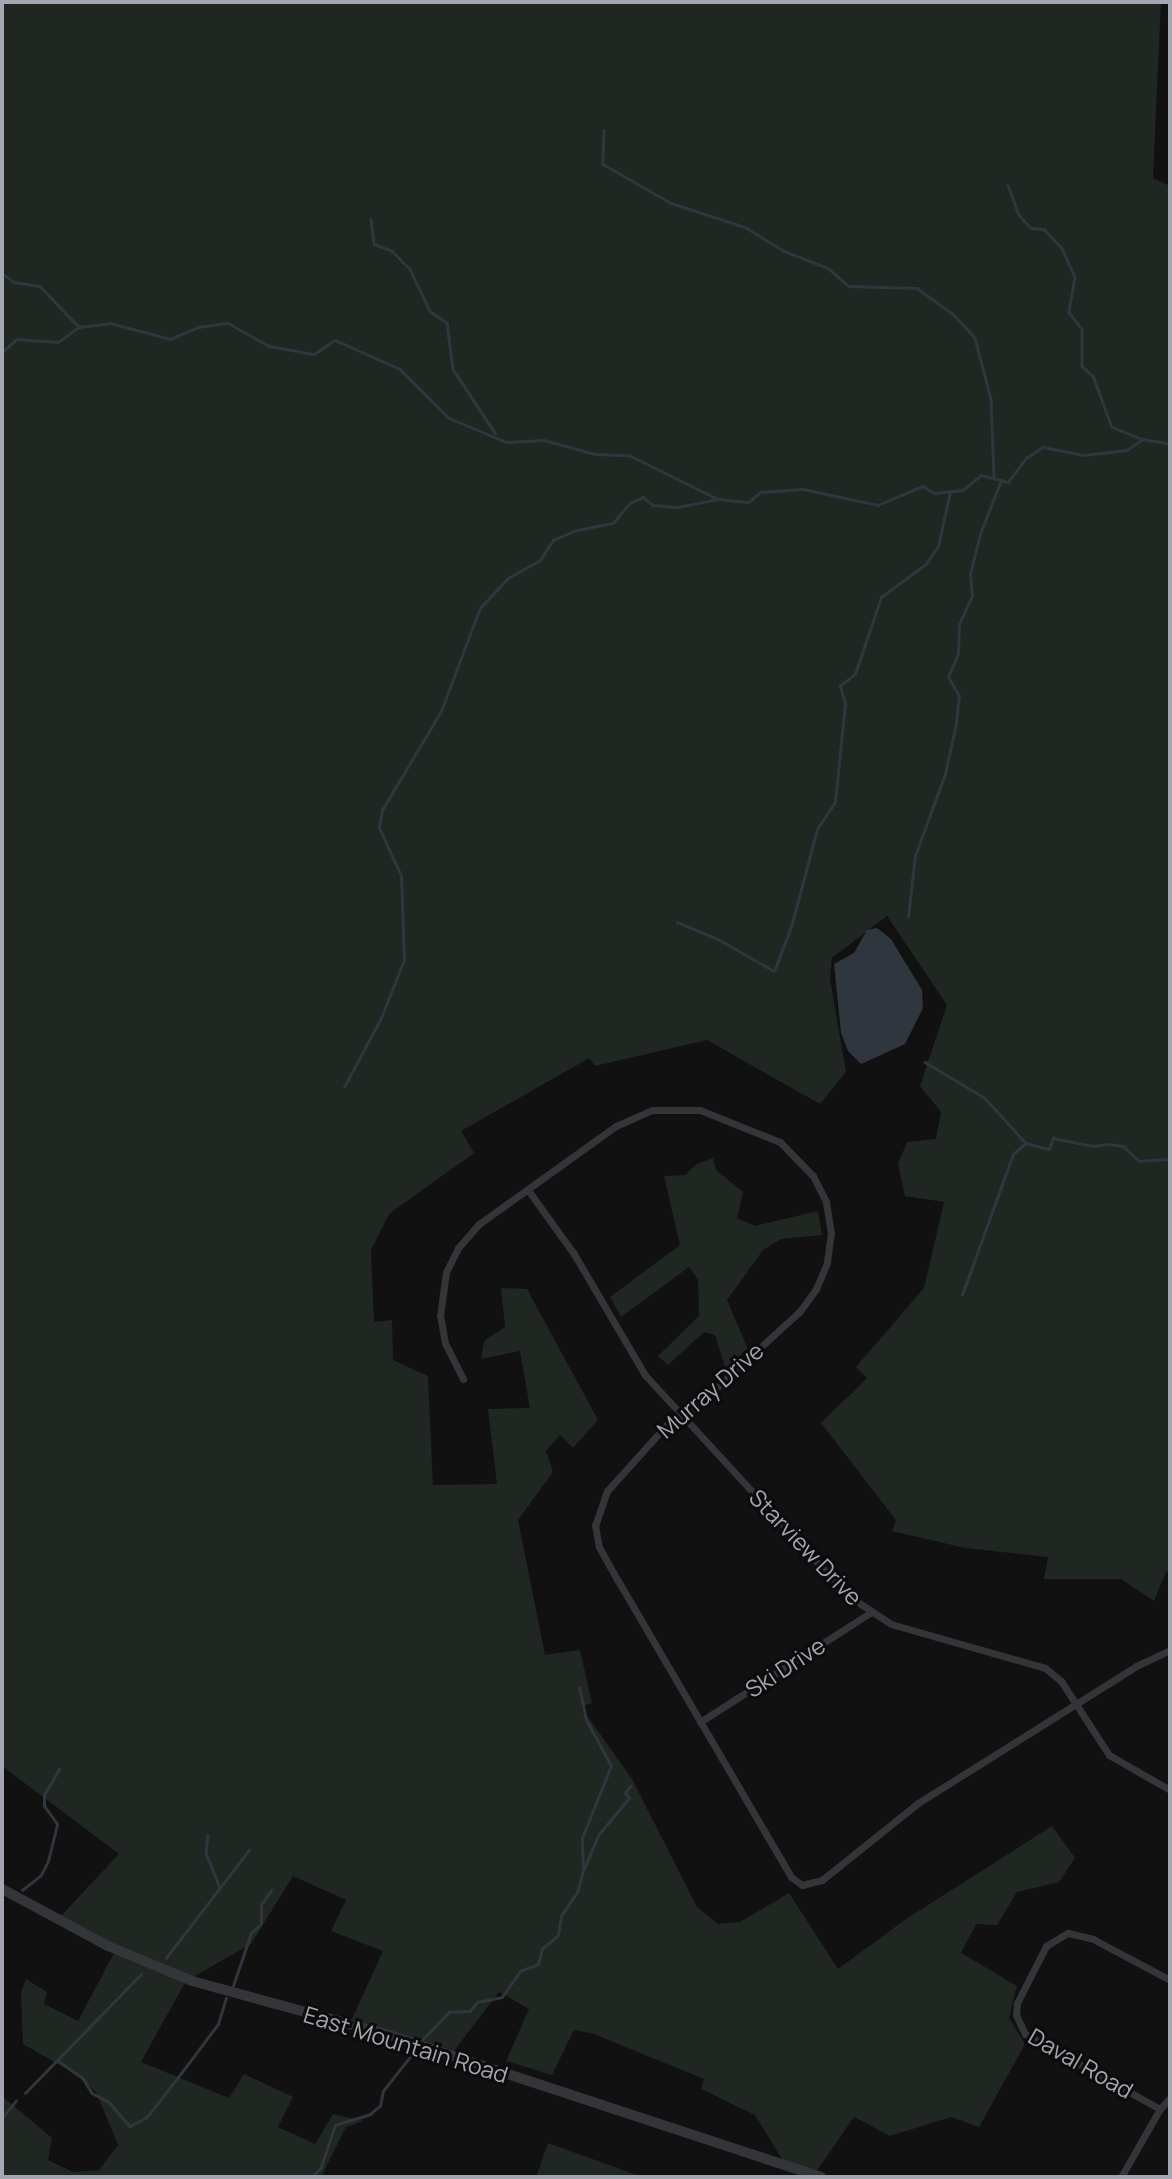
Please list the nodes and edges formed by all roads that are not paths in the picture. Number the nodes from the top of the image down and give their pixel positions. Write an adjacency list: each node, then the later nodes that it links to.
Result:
1 (528, 1190): 2 (street, Murray Drive); 3 (street, Starview Drive); 3 (street, Murray Drive)
2 (463, 1379)
3 (682, 1416): 4 (street, Starview Drive); 7 (street, Murray Drive)
4 (870, 1612): 6 (street, Starview Drive); 7 (street, Ski Drive)
5 (1170, 1650): 6 (street, Murray Drive)
6 (1075, 1704): 7 (street, Murray Drive); 8 (street, Starview Drive)
7 (700, 1722)
8 (1170, 1790)
9 (2, 1889): 13 (street, East Mountain Road)
10 (1170, 1980): 12 (street, Daval Road)
11 (1170, 2098): 12 (street, Daval Road)
12 (1160, 2109): 14 (street, Daval Road)
13 (821, 2177)
14 (1121, 2177)

